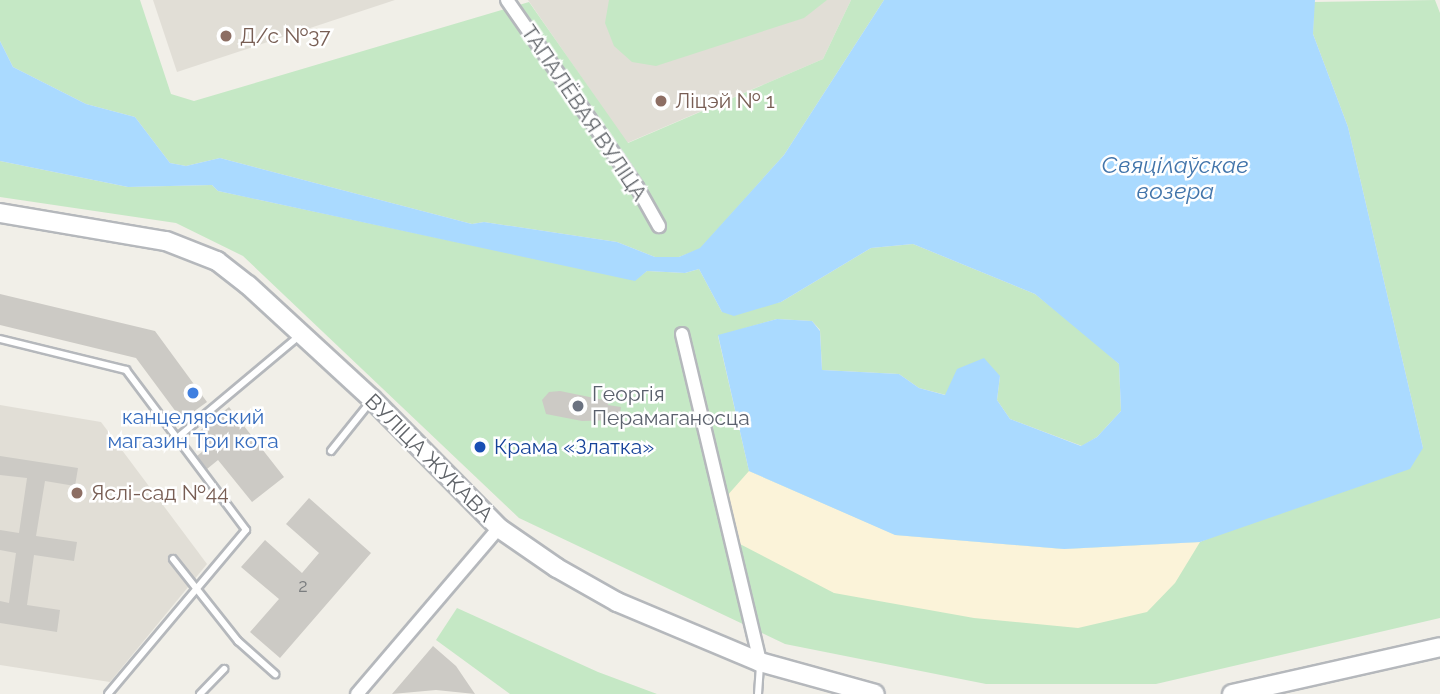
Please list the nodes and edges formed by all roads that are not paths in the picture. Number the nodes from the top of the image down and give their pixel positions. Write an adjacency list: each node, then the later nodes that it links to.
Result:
1 (507, 0): 3 (street, ТАПАЛЁВАЯ ВУЛІЦА)
2 (0, 213): 4 (street, ВУЛІЦА ЖУКАВА)
3 (659, 226)
4 (301, 333): 7 (street, ВУЛІЦА ЖУКАВА); 8 (lane)
5 (682, 334): 14 (street)
6 (0, 339): 8 (lane)
7 (372, 399): 9 (lane); 10 (street, ВУЛІЦА ЖУКАВА)
8 (177, 438): 12 (lane)
9 (331, 451)
10 (499, 528): 14 (street, ВУЛІЦА ЖУКАВА); 19 (street)
11 (173, 559): 12 (lane)
12 (197, 589): 16 (lane); 17 (lane)
13 (1440, 647): 22 (street)
14 (760, 662): 20 (lane); 21 (street, ВУЛІЦА ЖУКАВА)
15 (223, 668): 18 (lane)
16 (275, 674)
17 (108, 694)
18 (200, 694)
19 (357, 694)
20 (758, 694)
21 (875, 694)
22 (1232, 694)

